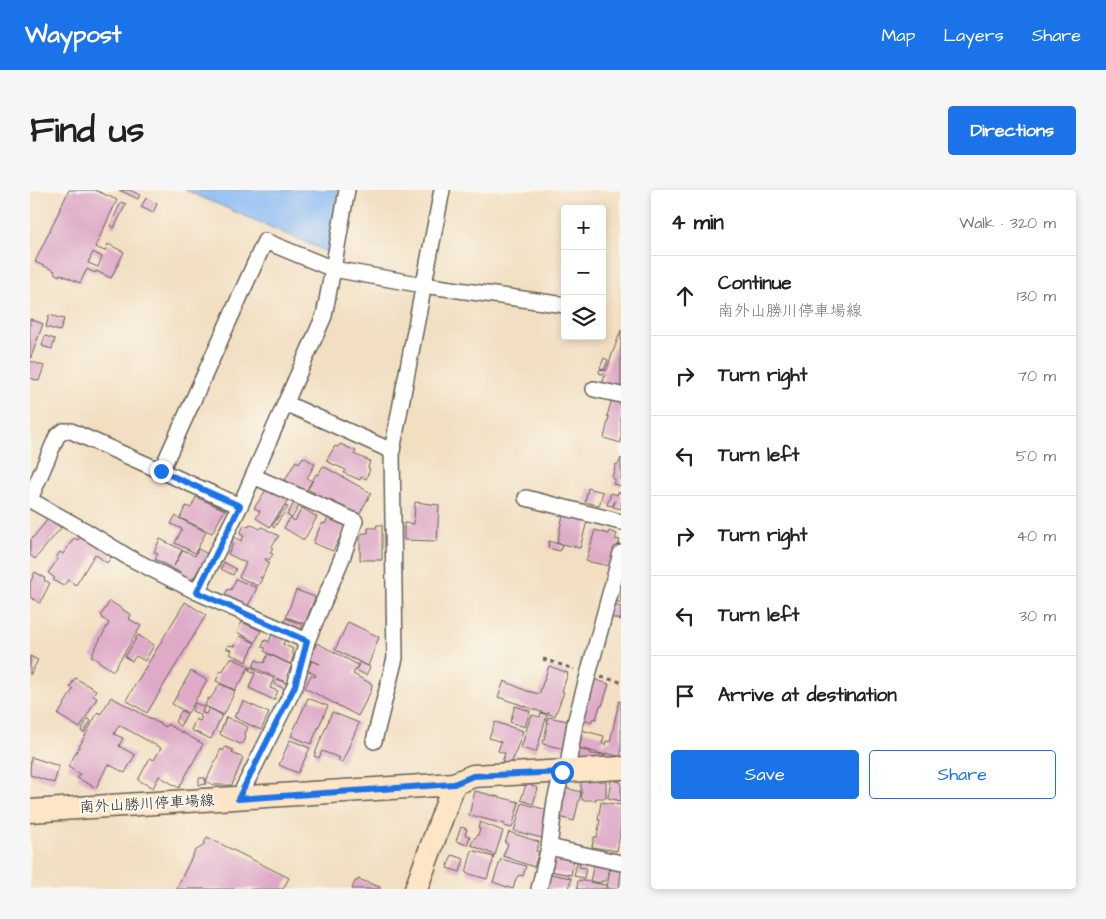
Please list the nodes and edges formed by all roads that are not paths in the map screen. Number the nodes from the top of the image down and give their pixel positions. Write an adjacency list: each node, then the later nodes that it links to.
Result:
1 (347, 190): 3 (street)
2 (442, 190): 4 (street)
3 (333, 269): 4 (street); 8 (street); 10 (street)
4 (423, 285): 5 (street); 9 (street)
5 (561, 304)
6 (594, 389): 7 (street)
7 (621, 395)
8 (285, 403): 9 (street); 11 (street)
9 (392, 451): 19 (street)
10 (161, 471): 13 (street); 14 (street)
11 (253, 476): 14 (street); 18 (street)
12 (526, 498): 15 (street)
13 (30, 500): 17 (street)
14 (240, 506): 17 (street)
15 (621, 522)
16 (621, 553): 21 (street)
17 (197, 592): 18 (street)
18 (307, 641): 23 (street)
19 (374, 741)
20 (621, 768): 21 (main road, 南外山勝川停車場線)
21 (564, 772): 22 (main road, 南外山勝川停車場線); 25 (street)
22 (454, 784): 23 (main road, 南外山勝川停車場線); 27 (main road)
23 (238, 799): 24 (main road, 南外山勝川停車場線)
24 (30, 811)
25 (549, 847): 26 (street); 28 (street)
26 (621, 863)
27 (416, 889)
28 (539, 889)

